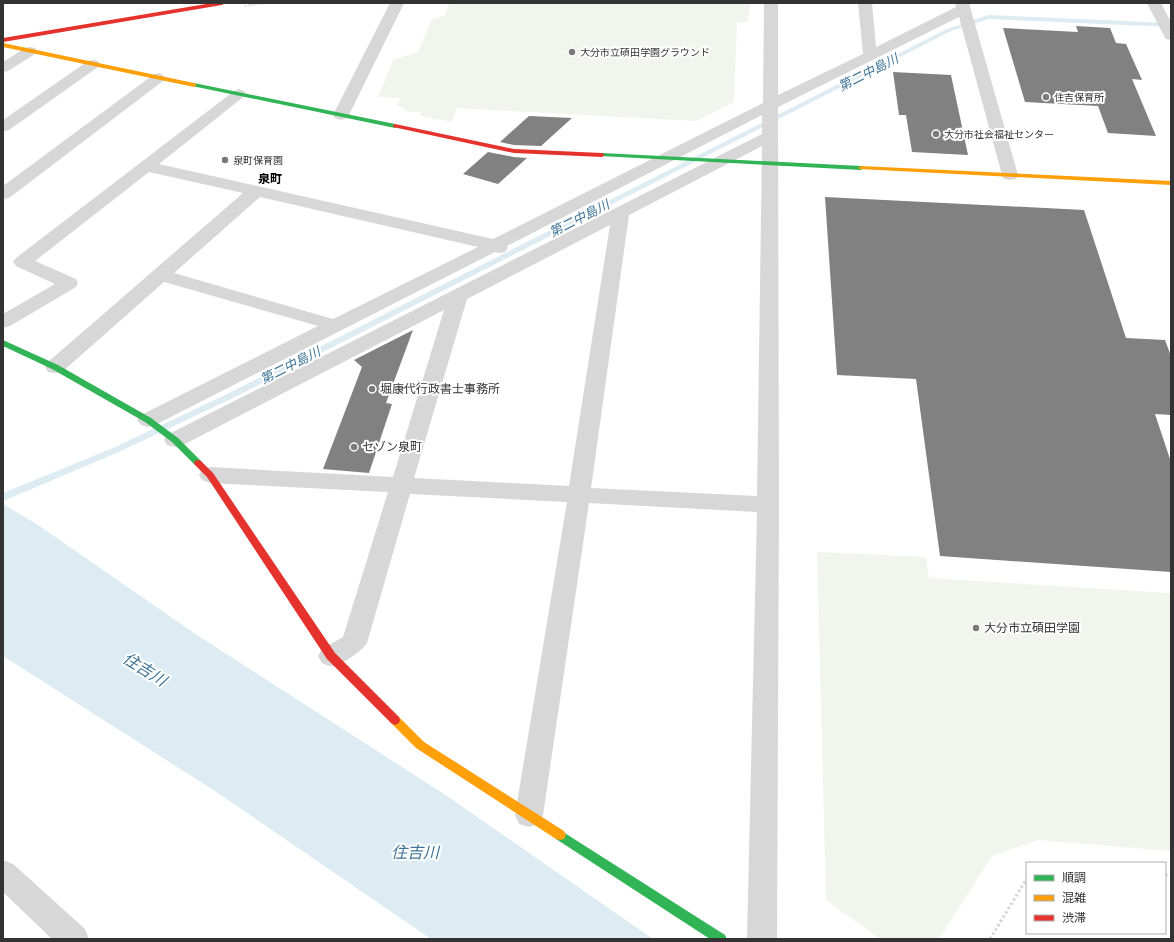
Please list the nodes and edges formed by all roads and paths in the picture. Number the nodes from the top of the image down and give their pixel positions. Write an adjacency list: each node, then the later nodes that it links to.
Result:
1 (222, 3): 8 (street)
2 (397, 3): 16 (street)
3 (771, 3): 17 (street)
4 (865, 3): 11 (street)
5 (1154, 3): 7 (street)
6 (966, 15): 11 (street); 23 (street)
7 (1167, 28)
8 (3, 40)
9 (3, 46): 10 (street)
10 (30, 51): 12 (street); 13 (street)
11 (870, 55): 17 (street)
12 (93, 64): 14 (street); 18 (street)
13 (3, 68)
14 (158, 78): 15 (street); 26 (street)
15 (239, 94): 16 (street); 22 (street)
16 (341, 115): 19 (street)
17 (770, 121): 19 (street); 20 (street); 21 (street)
18 (3, 127)
19 (673, 159): 20 (street); 28 (street)
20 (713, 161): 21 (street); 27 (street)
21 (770, 164): 23 (street); 40 (street)
22 (146, 166): 25 (street); 31 (street)
23 (1010, 175): 24 (street)
24 (1171, 183)
25 (256, 191): 28 (street); 29 (street)
26 (3, 194)
27 (620, 214): 30 (street); 39 (street)
28 (497, 246): 32 (street)
29 (161, 274): 32 (street); 34 (street)
30 (458, 296): 36 (street); 38 (street)
31 (3, 322)
32 (334, 325): 35 (street)
33 (3, 343): 34 (street)
34 (55, 367): 35 (street)
35 (148, 420): 36 (street)
36 (175, 440): 37 (street)
37 (210, 474): 38 (street); 41 (street)
38 (401, 485): 39 (street); 41 (street)
39 (579, 494): 40 (street); 42 (street)
40 (768, 504): 47 (street)
41 (331, 656): 42 (street)
42 (529, 815): 46 (street)
43 (3, 873): 45 (street)
44 (1026, 880): 48 (path)
45 (74, 939)
46 (721, 939)
47 (762, 939)
48 (990, 939)

